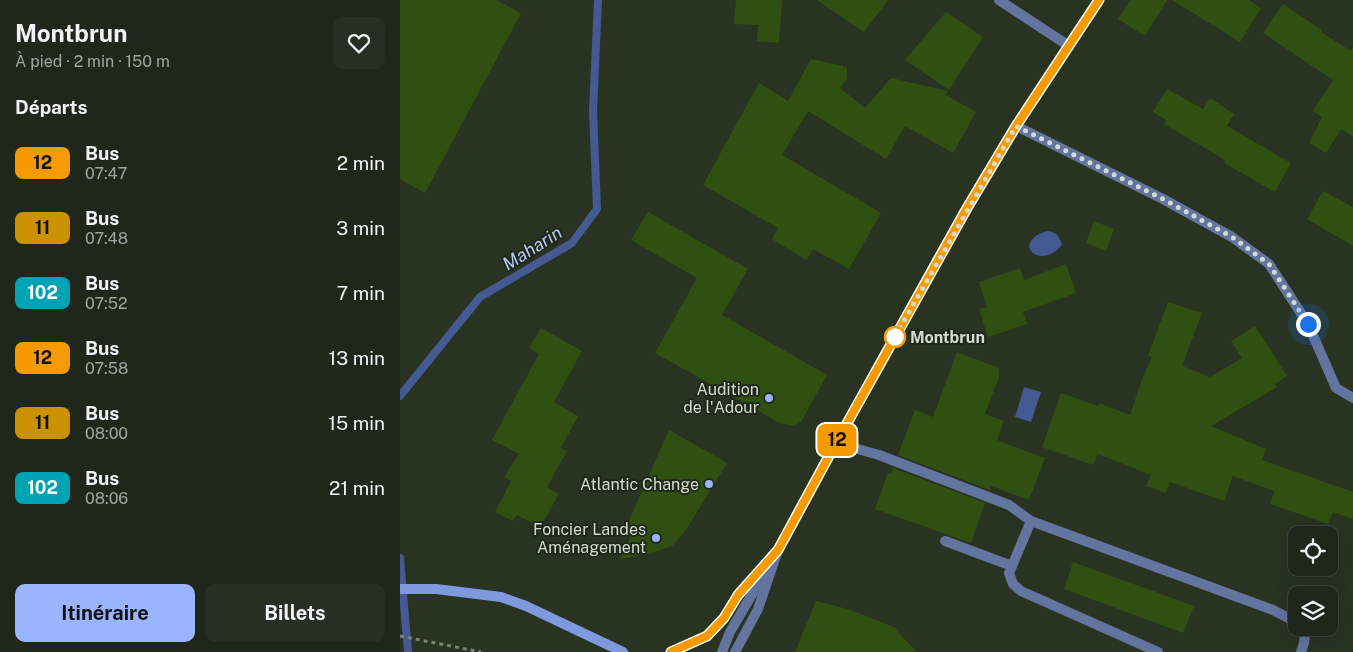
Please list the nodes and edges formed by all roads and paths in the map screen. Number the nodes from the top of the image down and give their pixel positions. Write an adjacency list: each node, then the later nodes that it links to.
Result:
1 (999, 0): 3 (street)
2 (1098, 0): 3 (street)
3 (1069, 46): 4 (street)
4 (1016, 126): 5 (street); 6 (street)
5 (1353, 398)
6 (836, 443): 7 (street); 9 (street)
7 (1032, 521): 10 (street); 12 (street)
8 (945, 541): 10 (street)
9 (778, 550): 17 (street); 18 (street); 19 (street)
10 (1012, 566): 20 (street)
11 (400, 589): 16 (main road)
12 (1288, 618)
13 (400, 636): 15 (path)
14 (1305, 636): 21 (street)
15 (481, 652)
16 (623, 652)
17 (671, 652)
18 (722, 652)
19 (735, 652)
20 (1158, 652)
21 (1302, 652)

